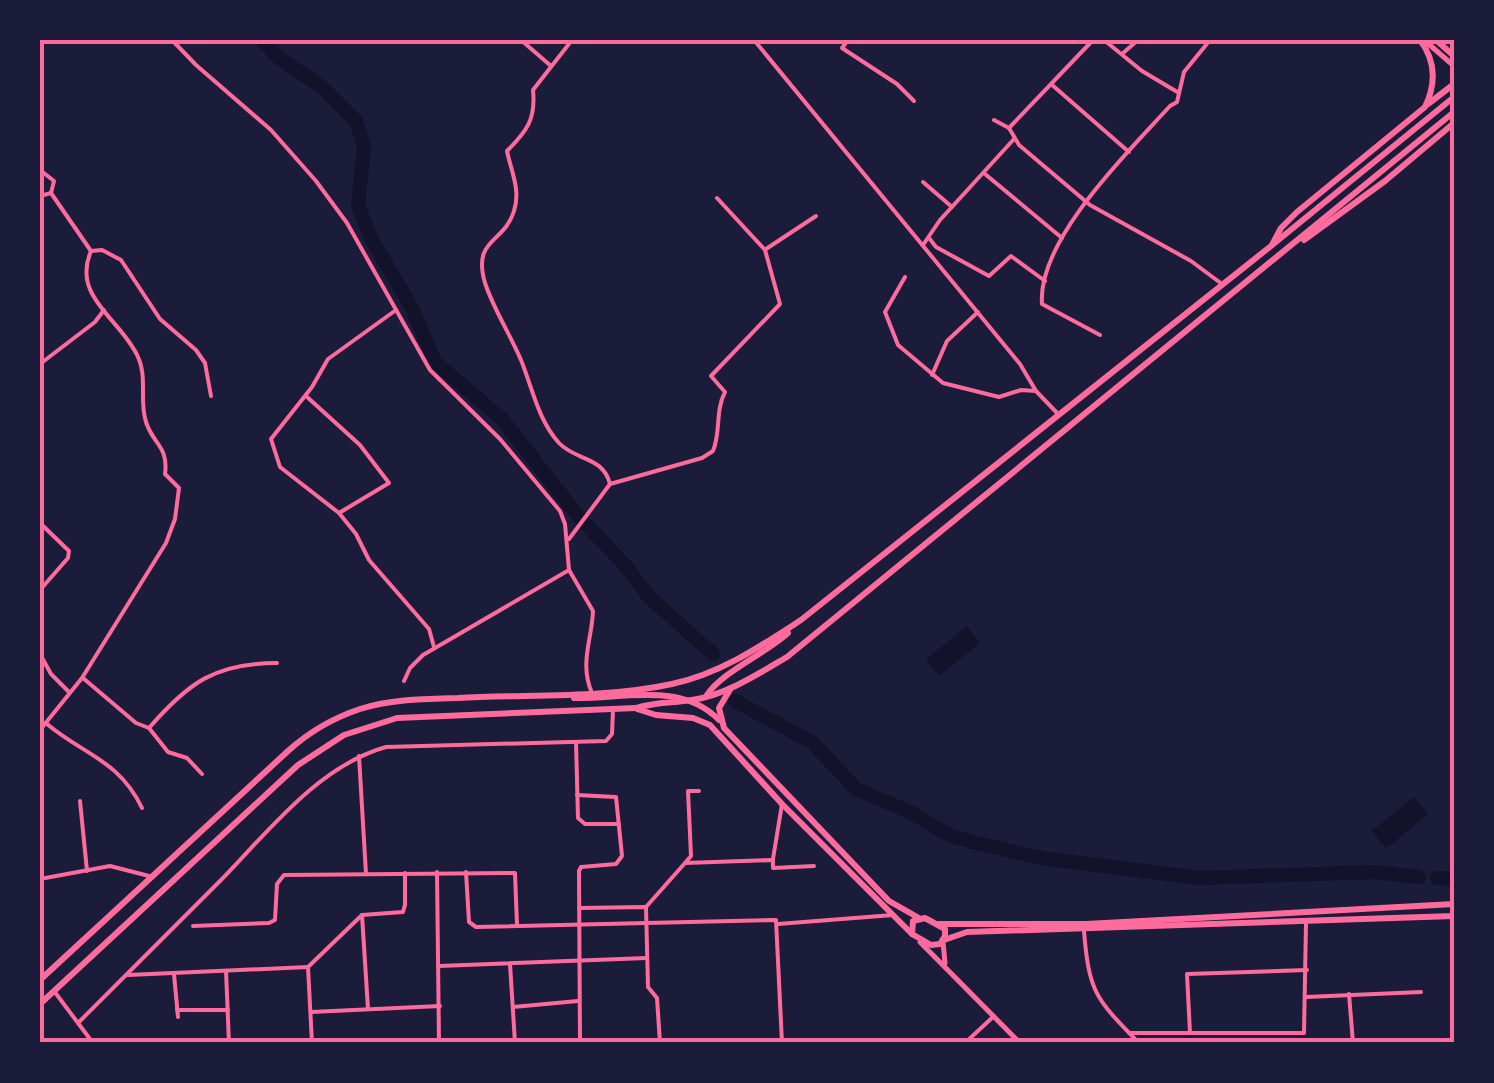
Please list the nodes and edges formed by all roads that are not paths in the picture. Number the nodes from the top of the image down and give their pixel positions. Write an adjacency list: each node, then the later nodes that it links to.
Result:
1 (172, 40): 48 (street)
2 (521, 40): 14 (street)
3 (572, 40): 14 (street)
4 (754, 40): 39 (street)
5 (848, 40): 20 (street)
6 (1093, 40): 16 (street)
7 (1104, 40): 12 (street)
8 (1138, 40): 12 (street)
9 (1210, 40): 18 (street)
10 (1422, 40): 15 (main road); 21 (main road)
11 (1436, 40): 13 (main road)
12 (1122, 54): 18 (street)
13 (1454, 56)
14 (551, 66): 57 (street)
15 (1454, 66)
16 (1052, 84): 25 (street); 27 (street)
17 (1454, 84): 21 (main road)
18 (1179, 93): 27 (street)
19 (1454, 97): 40 (main road)
20 (914, 101)
21 (1424, 107): 40 (main road)
22 (1454, 112): 43 (main road)
23 (994, 120): 25 (street)
24 (1454, 123): 43 (main road)
25 (1009, 128): 26 (street)
26 (1014, 139): 29 (street); 34 (street)
27 (1129, 152): 34 (street)
28 (40, 170): 31 (street)
29 (984, 173): 35 (street); 38 (street)
30 (923, 182): 35 (street)
31 (51, 193): 32 (street); 42 (street)
32 (40, 196)
33 (717, 198): 41 (street)
34 (1086, 201): 38 (street); 46 (street)
35 (952, 207): 37 (street)
36 (816, 216): 41 (street)
37 (929, 238): 39 (street); 45 (street)
38 (1062, 238): 45 (street)
39 (923, 245): 49 (street)
40 (1271, 246): 46 (main road)
41 (765, 250): 57 (street)
42 (91, 251): 47 (street); 54 (street)
43 (1274, 260): 69 (main road)
44 (905, 278): 52 (street)
45 (1045, 281): 50 (street)
46 (1222, 284): 56 (main road)
47 (104, 310): 51 (street); 67 (street)
48 (396, 310): 55 (street); 60 (street)
49 (978, 312): 52 (street); 53 (street)
50 (1100, 336)
51 (40, 364)
52 (932, 375): 53 (street)
53 (1036, 391): 56 (street)
54 (211, 396)
55 (306, 396): 58 (street); 58 (street)
56 (1059, 414): 63 (main road)
57 (610, 484): 60 (street)
58 (339, 512): 64 (street)
59 (40, 523): 62 (street)
60 (566, 541): 61 (street)
61 (569, 570): 64 (street); 71 (street)
62 (40, 590)
63 (802, 620): 71 (main road); 73 (main road)
64 (434, 647): 68 (street)
65 (40, 654): 70 (street)
66 (277, 662): 81 (street)
67 (82, 678): 70 (street); 81 (street)
68 (404, 681)
69 (733, 686): 73 (main road); 78 (main road)
70 (69, 692): 79 (street)
71 (592, 693): 72 (main road)
72 (545, 696): 74 (main road); 100 (main road)
73 (707, 697): 74 (main road); 75 (main road)
74 (692, 700): 75 (main road); 76 (main road)
75 (705, 707): 78 (main road); 80 (main road)
76 (636, 708): 77 (main road); 80 (main road)
77 (612, 709): 83 (street); 130 (main road)
78 (720, 721): 108 (main road)
79 (47, 724): 82 (street); 90 (street)
80 (710, 726): 89 (main road)
81 (150, 728): 85 (street)
82 (40, 730)
83 (576, 742): 84 (street); 87 (street)
84 (360, 756): 99 (street); 128 (street)
85 (202, 774)
86 (700, 791): 93 (street)
87 (578, 795): 91 (street); 91 (street)
88 (80, 801): 95 (street)
89 (782, 804): 92 (street); 106 (main road)
90 (142, 808)
91 (619, 824): 104 (street)
92 (773, 860): 93 (street); 94 (street)
93 (685, 863): 103 (street)
94 (814, 866)
95 (87, 871): 100 (street); 101 (street)
96 (436, 872): 97 (street); 98 (street); 122 (street)
97 (466, 872): 115 (street); 115 (street)
98 (405, 873): 99 (street); 105 (street)
99 (366, 874): 114 (street)
100 (153, 877): 129 (main road)
101 (40, 879)
102 (1454, 904): 113 (main road)
103 (646, 907): 104 (street); 110 (street)
104 (579, 908): 111 (street)
105 (362, 915): 124 (street); 139 (street)
106 (896, 915): 112 (street); 117 (main road)
107 (1454, 916): 109 (main road)
108 (919, 918): 113 (main road); 117 (main road)
109 (1306, 919): 116 (main road); 125 (street)
110 (646, 922): 111 (street); 112 (street); 119 (street)
111 (580, 924): 115 (street); 120 (street)
112 (778, 924): 152 (street)
113 (940, 924): 118 (main road)
114 (193, 926)
115 (517, 926)
116 (1084, 931): 118 (main road); 143 (street)
117 (913, 935): 118 (main road); 123 (main road)
118 (944, 941): 123 (main road)
119 (647, 958): 120 (street); 151 (street)
120 (580, 962): 121 (street); 134 (street)
121 (510, 964): 122 (street); 137 (street)
122 (439, 966): 136 (street)
123 (946, 966): 141 (main road)
124 (308, 967): 126 (street); 140 (street)
125 (1307, 970): 133 (street); 144 (street)
126 (226, 971): 127 (street); 138 (street)
127 (174, 974): 128 (street); 138 (street)
128 (126, 975): 142 (street)
129 (40, 980)
130 (54, 992): 135 (main road); 142 (street)
131 (1422, 992): 132 (street)
132 (1349, 994): 133 (street); 156 (street)
133 (1306, 998): 144 (street)
134 (578, 1002): 137 (street); 150 (street)
135 (40, 1004)
136 (440, 1006): 139 (street); 148 (street)
137 (513, 1008): 149 (street)
138 (228, 1010): 146 (street)
139 (368, 1010): 140 (street)
140 (311, 1012): 147 (street)
141 (994, 1016): 153 (street); 154 (main road)
142 (78, 1023): 145 (street)
143 (1129, 1033): 144 (street); 155 (street)
144 (1190, 1033)
145 (92, 1043)
146 (229, 1043)
147 (312, 1043)
148 (439, 1043)
149 (516, 1043)
150 (580, 1043)
151 (660, 1043)
152 (782, 1043)
153 (965, 1043)
154 (1020, 1043)
155 (1139, 1043)
156 (1353, 1043)

